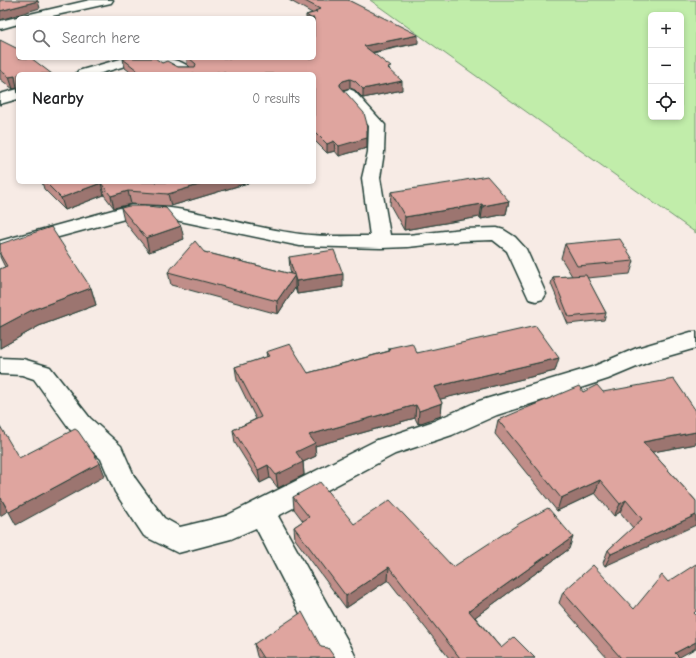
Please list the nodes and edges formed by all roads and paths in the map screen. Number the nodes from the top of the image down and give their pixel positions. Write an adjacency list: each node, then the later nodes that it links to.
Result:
1 (107, 0): 2 (street)
2 (35, 16)
3 (16, 21): 4 (street)
4 (0, 26)
5 (157, 60): 7 (street)
6 (157, 60): 8 (street)
7 (91, 72)
8 (185, 72)
9 (349, 94): 12 (street)
10 (16, 95): 11 (street)
11 (0, 99)
12 (381, 242): 13 (street); 14 (street)
13 (0, 247)
14 (536, 294)
15 (696, 340): 17 (street)
16 (0, 366): 17 (street)
17 (260, 511): 18 (street)
18 (340, 658)

